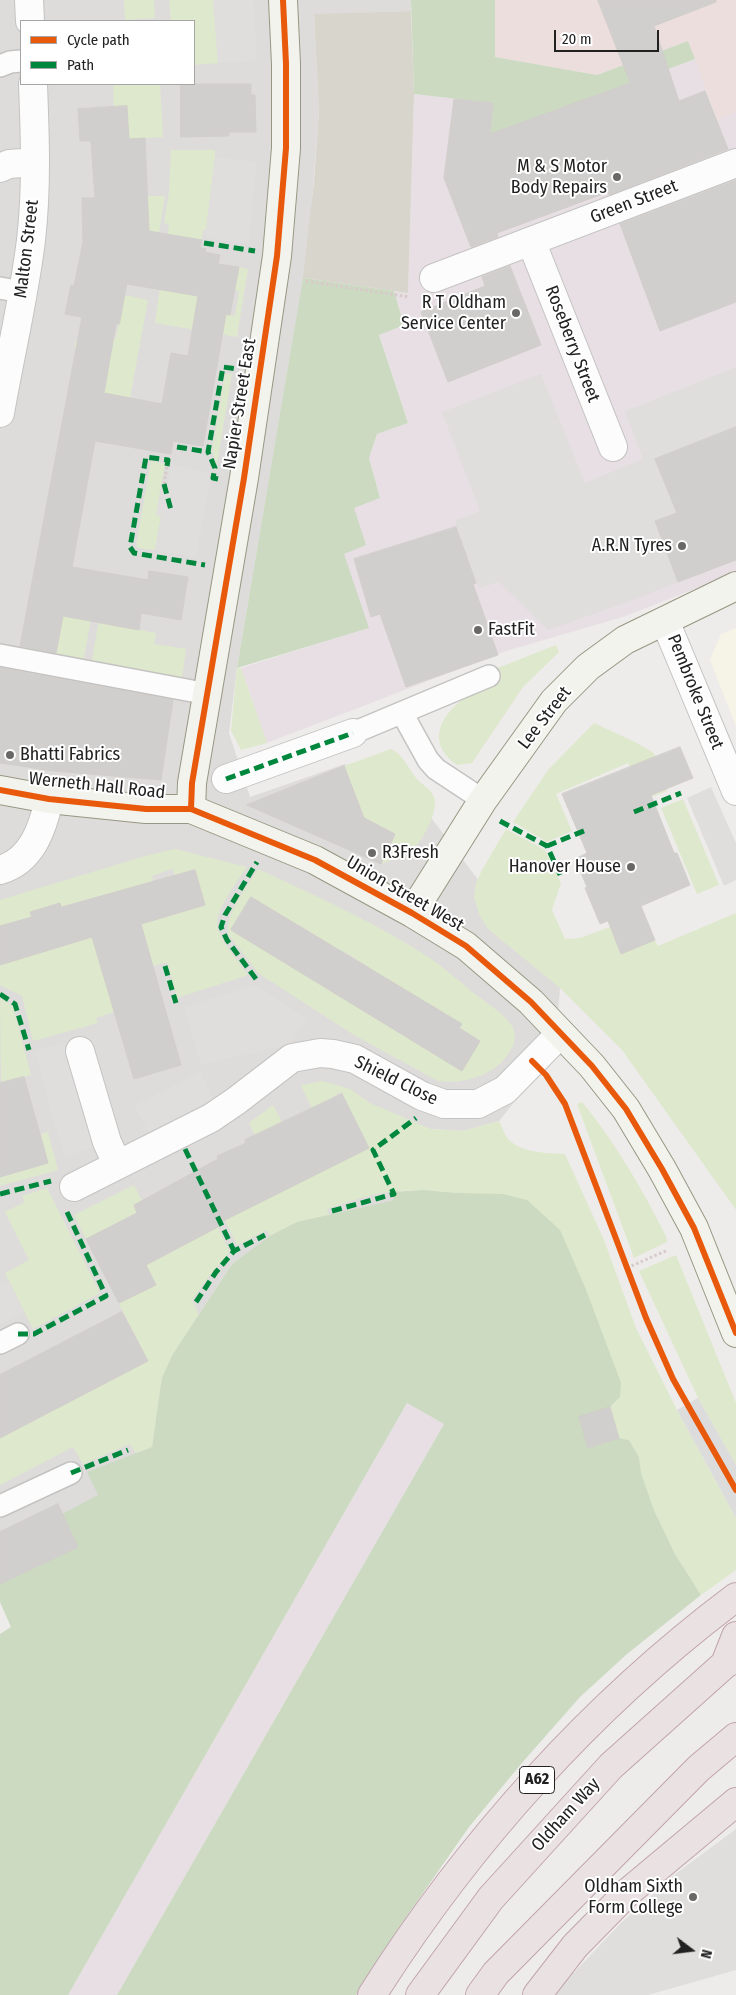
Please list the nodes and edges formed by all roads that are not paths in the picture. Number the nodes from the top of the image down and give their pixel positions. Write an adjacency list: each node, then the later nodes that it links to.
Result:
1 (29, 0): 3 (street)
2 (283, 0): 19 (street, Napier Street East)
3 (30, 20)
4 (20, 61): 5 (lane)
5 (0, 66)
6 (32, 85): 7 (street, Malton Street)
7 (35, 162): 9 (street); 12 (street, Malton Street)
8 (736, 163): 10 (street, Green Street)
9 (0, 168)
10 (531, 241): 11 (street, Green Street); 14 (street, Roseberry Street)
11 (434, 278)
12 (11, 290): 13 (street, Malton Street)
13 (0, 413)
14 (612, 447)
15 (736, 586): 16 (street, Lee Street)
16 (666, 621): 24 (street, Pembroke Street); 26 (street, Lee Street)
17 (0, 655): 19 (lane)
18 (489, 676): 20 (lane)
19 (208, 694): 27 (street, Napier Street East)
20 (402, 713): 21 (lane); 26 (lane)
21 (352, 733): 22 (street)
22 (226, 779)
23 (0, 790): 25 (street, Werneth Hall Road)
24 (736, 791)
25 (49, 799): 27 (street, Werneth Hall Road); 28 (street)
26 (483, 800): 29 (street, Lee Street)
27 (191, 809): 29 (street, Union Street West)
28 (0, 870)
29 (412, 913): 30 (street, Union Street West)
30 (560, 1034): 32 (street, Shield Close); 34 (street, Union Street West)
31 (80, 1051): 32 (street)
32 (118, 1164): 33 (street, Shield Close)
33 (74, 1187)
34 (736, 1333)
35 (71, 1473): 36 (lane)
36 (0, 1506)
37 (736, 1597): 44 (highway, A62)
38 (736, 1636): 39 (highway, A62)
39 (730, 1661): 45 (highway, Oldham Way / A62)
40 (736, 1737): 42 (highway)
41 (736, 1754): 42 (highway)
42 (699, 1768): 46 (highway)
43 (736, 1802): 47 (highway)
44 (372, 1995)
45 (420, 1995)
46 (480, 1995)
47 (537, 1995)

